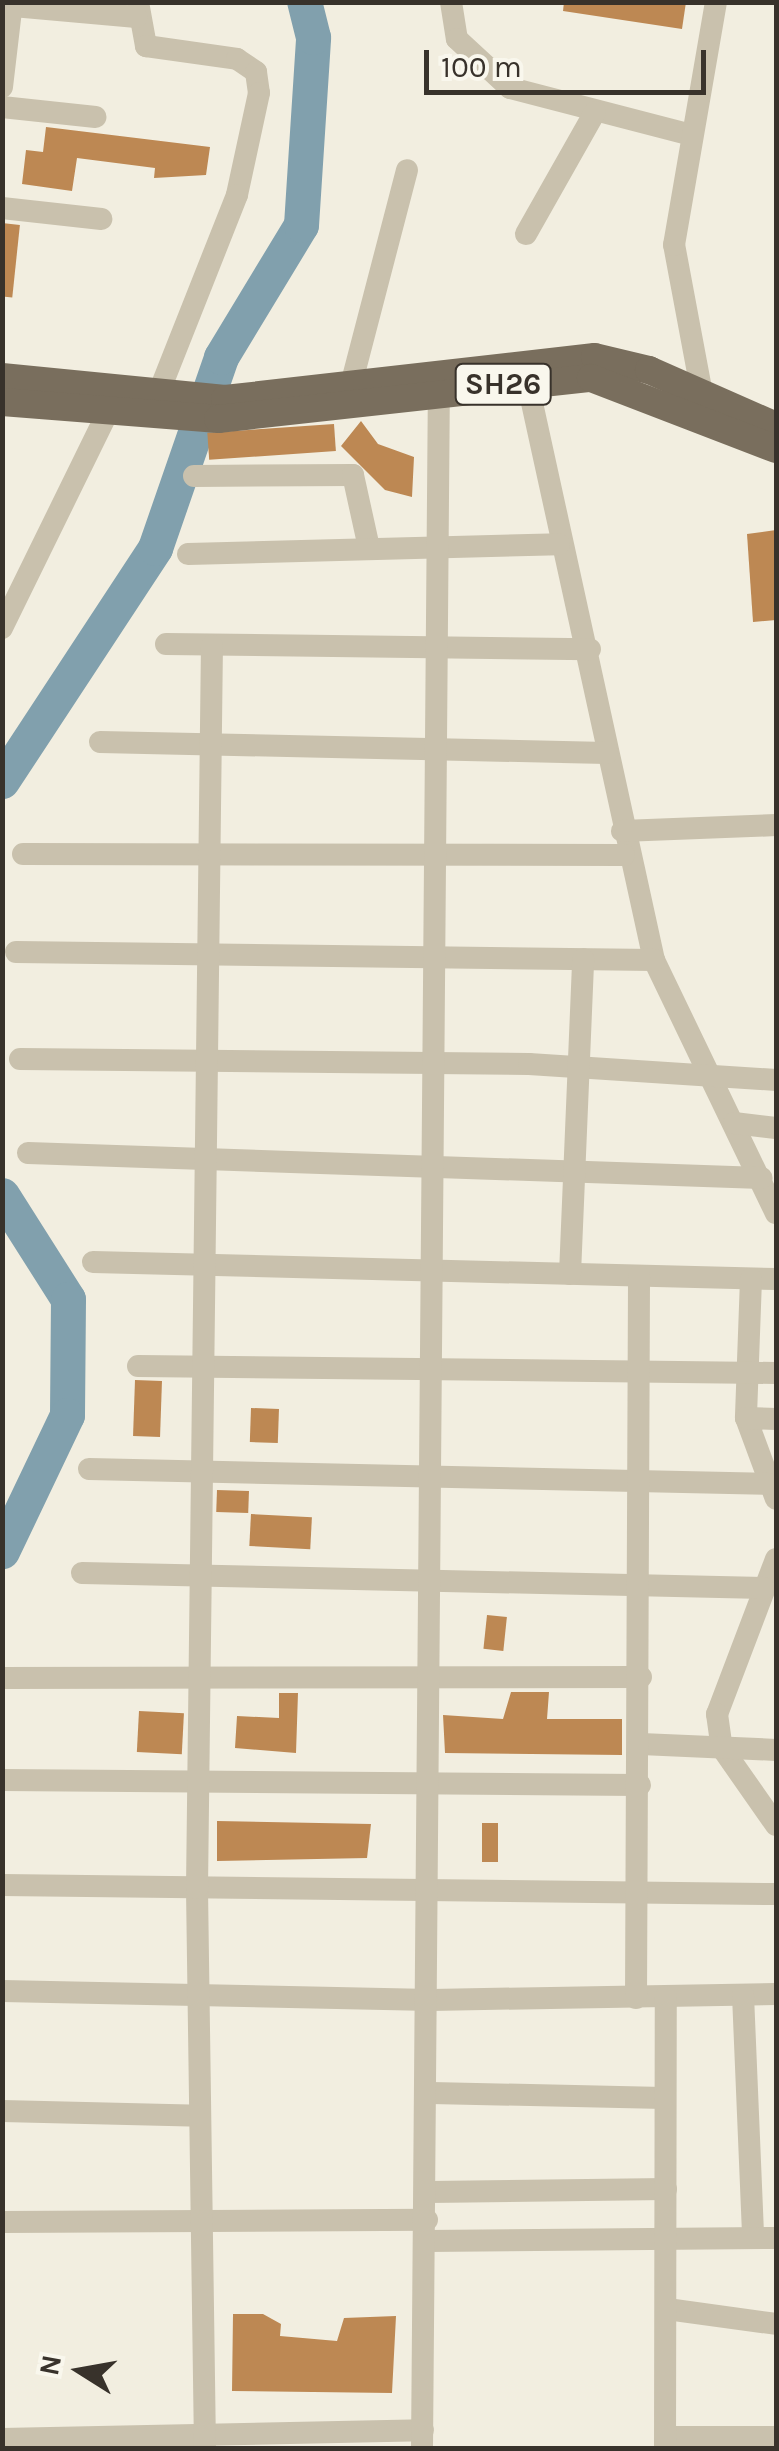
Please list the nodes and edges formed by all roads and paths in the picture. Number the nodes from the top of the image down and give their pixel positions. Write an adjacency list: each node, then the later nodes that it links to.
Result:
1 (451, 2): 7 (street)
2 (716, 2): 9 (street)
3 (9, 4): 4 (street); 5 (street)
4 (137, 10): 21 (street)
5 (2, 87)
6 (2, 107): 8 (street)
7 (594, 112): 9 (street); 13 (street)
8 (95, 117)
9 (692, 136): 19 (street)
10 (407, 170): 17 (street)
11 (2, 208): 12 (street)
12 (101, 219)
13 (526, 234)
14 (560, 366): 16 (main road, SH26); 18 (main road, SH26); 19 (main road, SH26); 25 (main road, SH26)
15 (2, 378): 21 (main road, SH26)
16 (526, 380): 18 (main road, SH26); 27 (street)
17 (352, 384): 18 (main road, SH26); 22 (main road, SH26)
18 (439, 385): 22 (main road, SH26); 28 (street)
19 (702, 394): 24 (main road, SH26)
20 (2, 402): 23 (main road, SH26)
21 (160, 407): 22 (main road, SH26); 23 (main road, SH26)
22 (222, 409)
23 (106, 416): 31 (street)
24 (776, 426)
25 (776, 449)
26 (194, 476): 29 (street)
27 (558, 544): 28 (street); 35 (street)
28 (438, 545): 29 (street); 34 (street)
29 (369, 548): 30 (street)
30 (188, 554)
31 (2, 628)
32 (166, 644): 33 (street)
33 (212, 646): 34 (street); 37 (street)
34 (436, 647): 35 (street); 38 (street)
35 (590, 649): 39 (street)
36 (100, 742): 37 (street)
37 (211, 746): 38 (street); 43 (street)
38 (435, 751): 39 (street); 45 (street)
39 (608, 753): 41 (street)
40 (776, 825): 41 (street)
41 (622, 831): 44 (street)
42 (23, 854): 43 (street)
43 (210, 854): 45 (street); 47 (street)
44 (624, 855): 45 (street); 50 (street)
45 (431, 857): 48 (street)
46 (16, 952): 47 (street)
47 (208, 955): 48 (street); 51 (street)
48 (430, 957): 49 (street); 53 (street)
49 (583, 959): 50 (street); 54 (street)
50 (654, 960): 55 (street)
51 (207, 1059): 52 (street); 53 (street); 60 (street)
52 (20, 1060)
53 (430, 1062): 54 (street); 61 (street)
54 (580, 1066): 55 (street); 62 (street)
55 (710, 1076): 56 (street); 57 (street)
56 (776, 1080)
57 (734, 1122): 58 (street); 63 (street)
58 (776, 1128)
59 (28, 1153): 60 (street)
60 (206, 1161): 61 (street); 66 (street)
61 (430, 1166): 62 (street); 67 (street)
62 (575, 1166): 63 (street); 68 (street)
63 (762, 1178): 64 (street)
64 (776, 1210)
65 (94, 1262): 66 (street)
66 (205, 1266): 67 (street); 73 (street)
67 (432, 1271): 68 (street); 74 (street)
68 (570, 1274): 69 (street)
69 (638, 1276): 70 (street); 75 (street)
70 (751, 1279): 71 (street); 76 (street)
71 (776, 1279)
72 (138, 1366): 73 (street)
73 (204, 1369): 74 (street); 81 (street)
74 (430, 1371): 75 (street); 82 (street)
75 (639, 1372): 76 (street); 83 (street)
76 (746, 1373): 77 (street); 78 (street)
77 (776, 1373)
78 (746, 1418): 79 (street); 84 (street)
79 (776, 1419)
80 (89, 1469): 81 (street)
81 (202, 1471): 82 (street); 86 (street)
82 (428, 1478): 83 (street); 88 (street)
83 (640, 1478): 84 (street); 89 (street)
84 (773, 1491)
85 (776, 1559): 90 (street)
86 (202, 1573): 87 (street); 88 (street); 92 (street)
87 (82, 1574)
88 (425, 1578): 89 (street); 91 (street)
89 (642, 1584): 90 (street); 93 (street)
90 (764, 1588): 96 (street)
91 (425, 1673): 92 (street); 93 (street); 100 (street)
92 (201, 1674): 94 (street); 99 (street)
93 (641, 1677): 95 (street)
94 (2, 1678)
95 (641, 1744): 96 (street); 101 (street)
96 (722, 1748): 97 (street); 102 (street)
97 (776, 1750)
98 (2, 1780): 99 (street)
99 (200, 1780): 100 (street); 104 (street)
100 (427, 1781): 101 (street); 106 (street)
101 (640, 1785): 105 (street)
102 (776, 1825)
103 (2, 1884): 104 (street)
104 (197, 1888): 106 (street); 109 (street)
105 (638, 1891): 106 (street); 107 (street); 112 (street)
106 (428, 1892): 114 (street)
107 (776, 1894)
108 (2, 1991): 109 (street)
109 (199, 1992): 114 (street); 118 (street)
110 (776, 1994): 111 (street)
111 (743, 1995): 113 (street); 124 (street)
112 (636, 1998): 113 (street); 114 (street)
113 (666, 1998): 116 (street)
114 (431, 2000): 115 (street)
115 (431, 2093): 116 (street); 120 (street)
116 (664, 2098): 119 (street)
117 (2, 2110): 118 (street)
118 (200, 2116): 121 (street)
119 (666, 2188): 120 (street); 125 (street)
120 (428, 2192): 123 (street)
121 (201, 2220): 122 (street); 123 (street); 131 (street)
122 (2, 2222)
123 (427, 2231): 125 (street); 130 (street)
124 (765, 2238): 125 (street)
125 (666, 2239): 126 (street)
126 (666, 2308): 127 (street); 132 (street)
127 (776, 2324)
128 (2, 2438): 131 (street)
129 (776, 2438): 132 (street)
130 (422, 2439): 131 (street)
131 (205, 2442)
132 (666, 2443)

